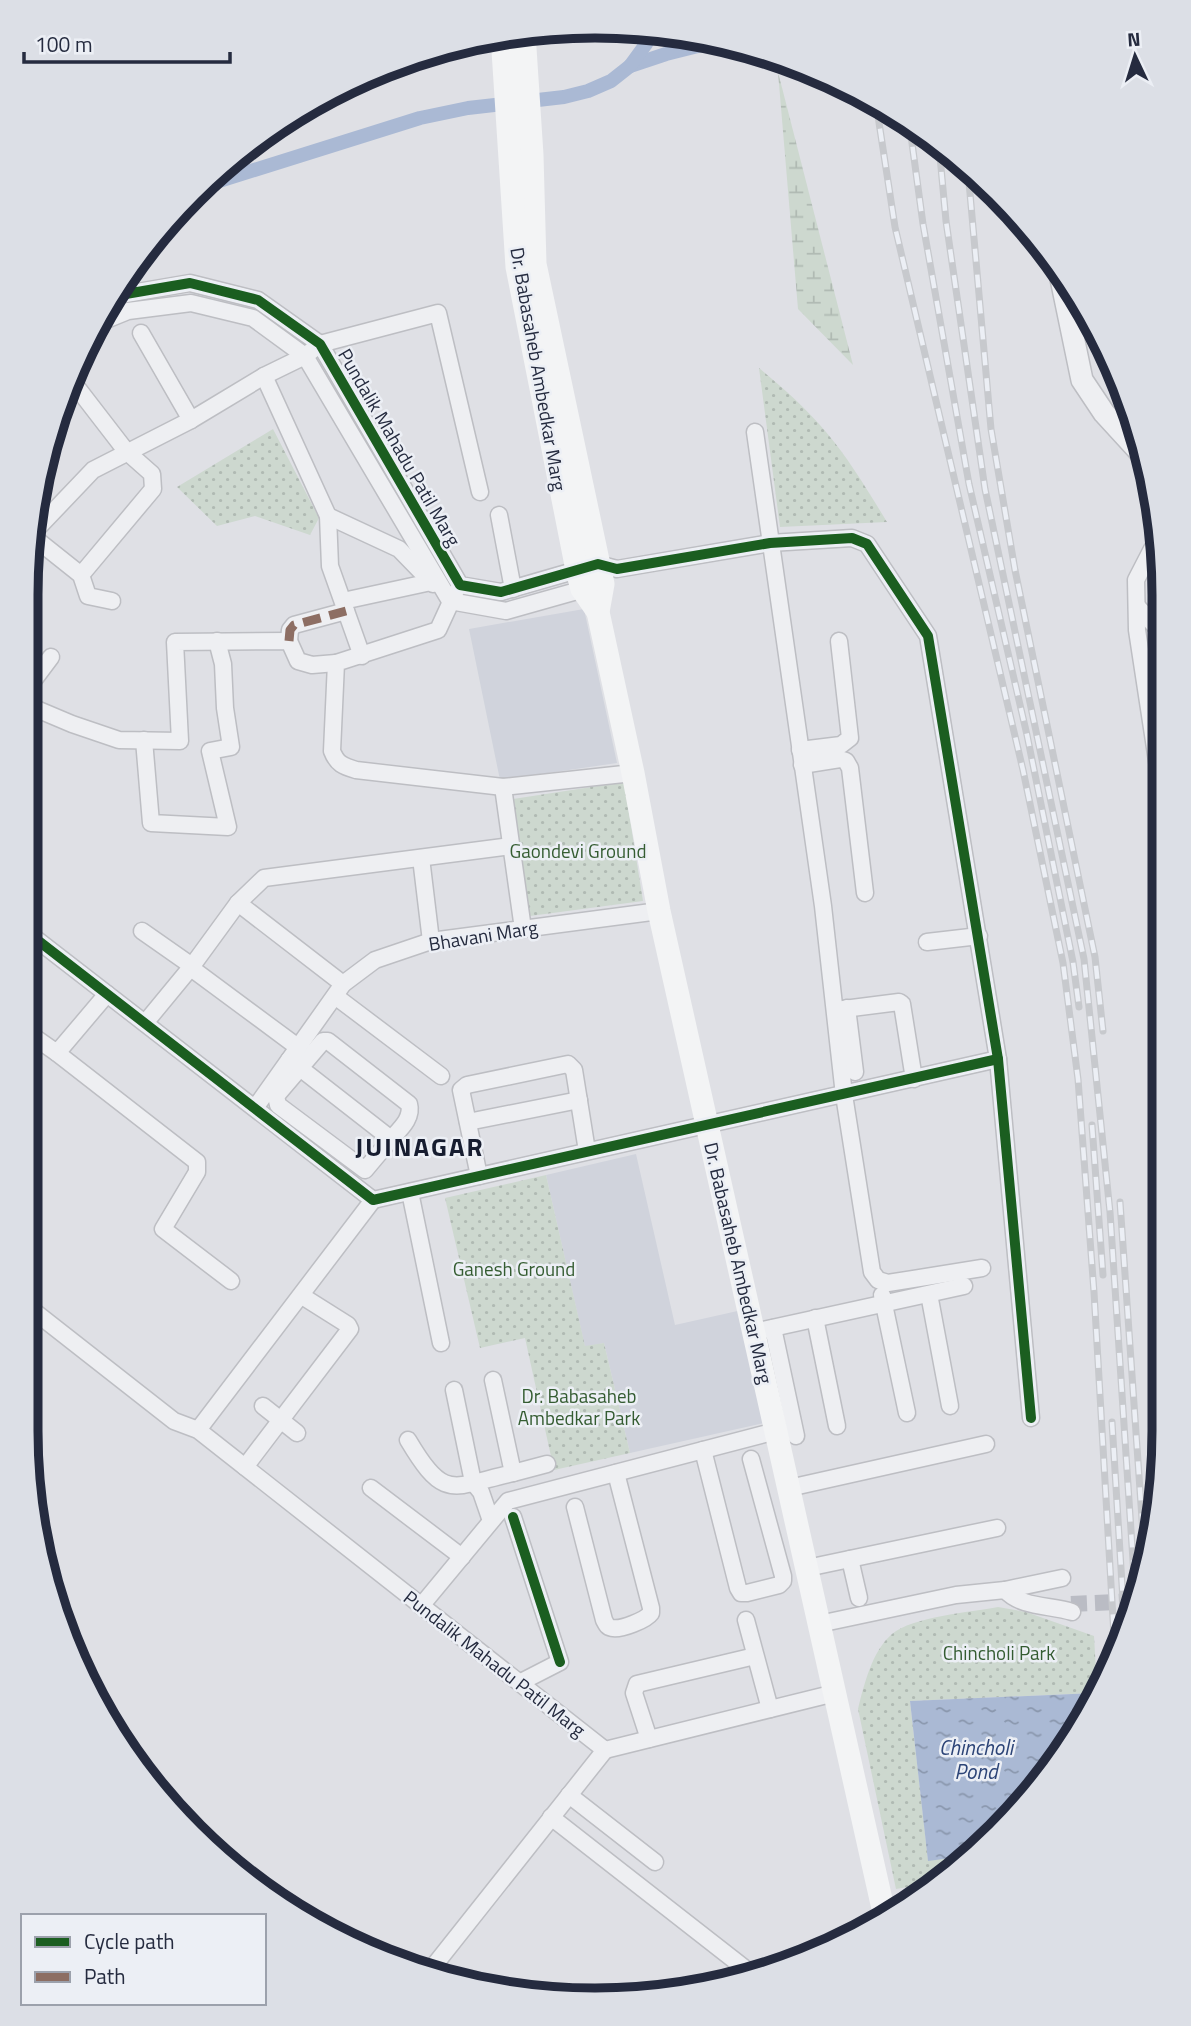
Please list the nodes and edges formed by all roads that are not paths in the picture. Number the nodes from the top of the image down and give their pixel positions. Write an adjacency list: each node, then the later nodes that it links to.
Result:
1 (524, 43): 3 (main road, Dr. Babasaheb Ambedkar Marg)
2 (504, 46): 3 (main road, Dr. Babasaheb Ambedkar Marg)
3 (521, 156): 24 (main road, Dr. Babasaheb Ambedkar Marg)
4 (127, 294): 8 (street, Pundalik Mahadu Patil Marg)
5 (1064, 295): 14 (street)
6 (113, 317): 9 (street, Pundalik Mahadu Patil Marg)
7 (141, 333): 12 (street)
8 (320, 344): 9 (street); 16 (street); 26 (street, Pundalik Mahadu Patil Marg)
9 (305, 356): 10 (street); 29 (street, Pundalik Mahadu Patil Marg)
10 (264, 376): 12 (street); 18 (street)
11 (78, 389): 15 (street)
12 (191, 420): 15 (street)
13 (755, 432): 21 (street)
14 (1132, 443)
15 (126, 451): 19 (street); 23 (street)
16 (480, 492)
17 (499, 515): 27 (street)
18 (328, 516): 25 (street); 30 (street)
19 (43, 523)
20 (41, 543): 23 (street)
21 (770, 543): 24 (street); 43 (street); 53 (street)
22 (1150, 552): 31 (street)
23 (81, 575): 28 (street)
24 (596, 575): 27 (street); 29 (street); 44 (main road, Dr. Babasaheb Ambedkar Marg)
25 (431, 582): 29 (street); 30 (street)
26 (460, 585): 27 (street); 29 (street)
27 (513, 589)
28 (112, 601)
29 (450, 601): 36 (street)
30 (344, 606): 33 (street); 36 (street)
31 (1137, 606): 32 (street); 41 (street)
32 (1152, 622)
33 (289, 640): 34 (street); 38 (street)
34 (217, 641): 42 (street); 42 (street)
35 (839, 641): 43 (street)
36 (362, 656): 38 (street)
37 (51, 657): 39 (street)
38 (336, 663): 45 (street)
39 (38, 674)
40 (38, 710): 42 (street)
41 (1152, 724)
42 (144, 740)
43 (801, 758): 48 (street); 60 (street)
44 (633, 773): 45 (street); 50 (main road, Dr. Babasaheb Ambedkar Marg)
45 (503, 787): 46 (street)
46 (511, 846): 47 (street); 51 (street)
47 (421, 858): 49 (street); 55 (street)
48 (865, 893)
49 (239, 903): 57 (street); 58 (street)
50 (659, 911): 51 (street, Bhavani Marg); 73 (main road, Dr. Babasaheb Ambedkar Marg)
51 (523, 929): 55 (street, Bhavani Marg)
52 (142, 931): 57 (street)
53 (976, 936): 56 (street); 65 (street)
54 (38, 941): 59 (street)
55 (431, 942): 58 (street, Bhavani Marg)
56 (927, 942)
57 (192, 967): 61 (street); 64 (street)
58 (339, 990): 64 (street, Bhavani Marg); 67 (street)
59 (107, 994): 61 (street); 63 (street)
60 (841, 1009): 66 (street); 68 (street); 69 (street)
61 (145, 1023): 71 (street)
62 (38, 1040): 63 (street)
63 (57, 1053): 81 (street)
64 (296, 1059): 71 (street, Bhavani Marg); 74 (street); 74 (street); 74 (street)
65 (998, 1059): 68 (street); 95 (street)
66 (855, 1072)
67 (441, 1076)
68 (914, 1079): 69 (street)
69 (844, 1095): 73 (street); 80 (street)
70 (579, 1100): 72 (street); 72 (street); 75 (street)
71 (255, 1108): 78 (street)
72 (468, 1122): 76 (street)
73 (708, 1124): 75 (street); 88 (main road, Dr. Babasaheb Ambedkar Marg)
74 (391, 1139)
75 (587, 1152): 76 (street)
76 (479, 1176): 77 (street)
77 (410, 1192): 78 (street); 89 (street)
78 (373, 1200): 84 (street)
79 (982, 1268): 80 (street)
80 (878, 1280): 85 (street)
81 (232, 1281)
82 (964, 1286): 83 (street)
83 (929, 1294): 85 (street); 93 (street)
84 (302, 1296): 96 (street); 98 (street)
85 (883, 1304): 87 (street); 94 (street)
86 (38, 1314): 98 (street, Pundalik Mahadu Patil Marg)
87 (815, 1318): 88 (street); 97 (street)
88 (764, 1330): 100 (main road, Dr. Babasaheb Ambedkar Marg)
89 (441, 1343)
90 (493, 1381): 107 (street)
91 (454, 1390): 109 (street)
92 (263, 1406): 96 (street)
93 (950, 1406)
94 (906, 1413)
95 (1031, 1418)
96 (281, 1420): 99 (street); 106 (street)
97 (837, 1426)
98 (198, 1430): 106 (street, Pundalik Mahadu Patil Marg)
99 (297, 1433)
100 (786, 1433): 103 (street); 111 (main road, Dr. Babasaheb Ambedkar Marg)
101 (408, 1440): 109 (street)
102 (986, 1444): 111 (street)
103 (703, 1450): 104 (street); 108 (street)
104 (751, 1459)
105 (547, 1464): 107 (street)
106 (245, 1467): 122 (street, Pundalik Mahadu Patil Marg)
107 (513, 1473): 109 (street)
108 (616, 1473): 112 (street); 114 (street)
109 (473, 1482): 114 (street)
110 (371, 1488): 116 (street)
111 (789, 1488): 118 (main road, Dr. Babasaheb Ambedkar Marg)
112 (575, 1507)
113 (513, 1517): 127 (street)
114 (491, 1521): 116 (street)
115 (997, 1528): 117 (street)
116 (461, 1557): 122 (street)
117 (850, 1559): 118 (street); 121 (street)
118 (807, 1568): 125 (main road, Dr. Babasaheb Ambedkar Marg)
119 (1062, 1578): 120 (street)
120 (1005, 1590): 123 (street); 125 (street)
121 (859, 1598)
122 (421, 1606): 127 (street, Pundalik Mahadu Patil Marg)
123 (1067, 1608)
124 (746, 1620): 126 (street)
125 (819, 1624): 128 (main road, Dr. Babasaheb Ambedkar Marg)
126 (755, 1656): 129 (street); 130 (street)
127 (521, 1682): 131 (street, Pundalik Mahadu Patil Marg)
128 (835, 1693): 129 (street, Pundalik Mahadu Patil Marg); 135 (main road, Dr. Babasaheb Ambedkar Marg)
129 (770, 1709): 130 (street, Pundalik Mahadu Patil Marg)
130 (649, 1740): 131 (street, Pundalik Mahadu Patil Marg)
131 (605, 1750): 132 (street)
132 (569, 1795): 133 (street); 134 (street)
133 (551, 1818): 136 (street); 137 (street)
134 (655, 1862)
135 (883, 1908)
136 (435, 1964)
137 (744, 1968)

